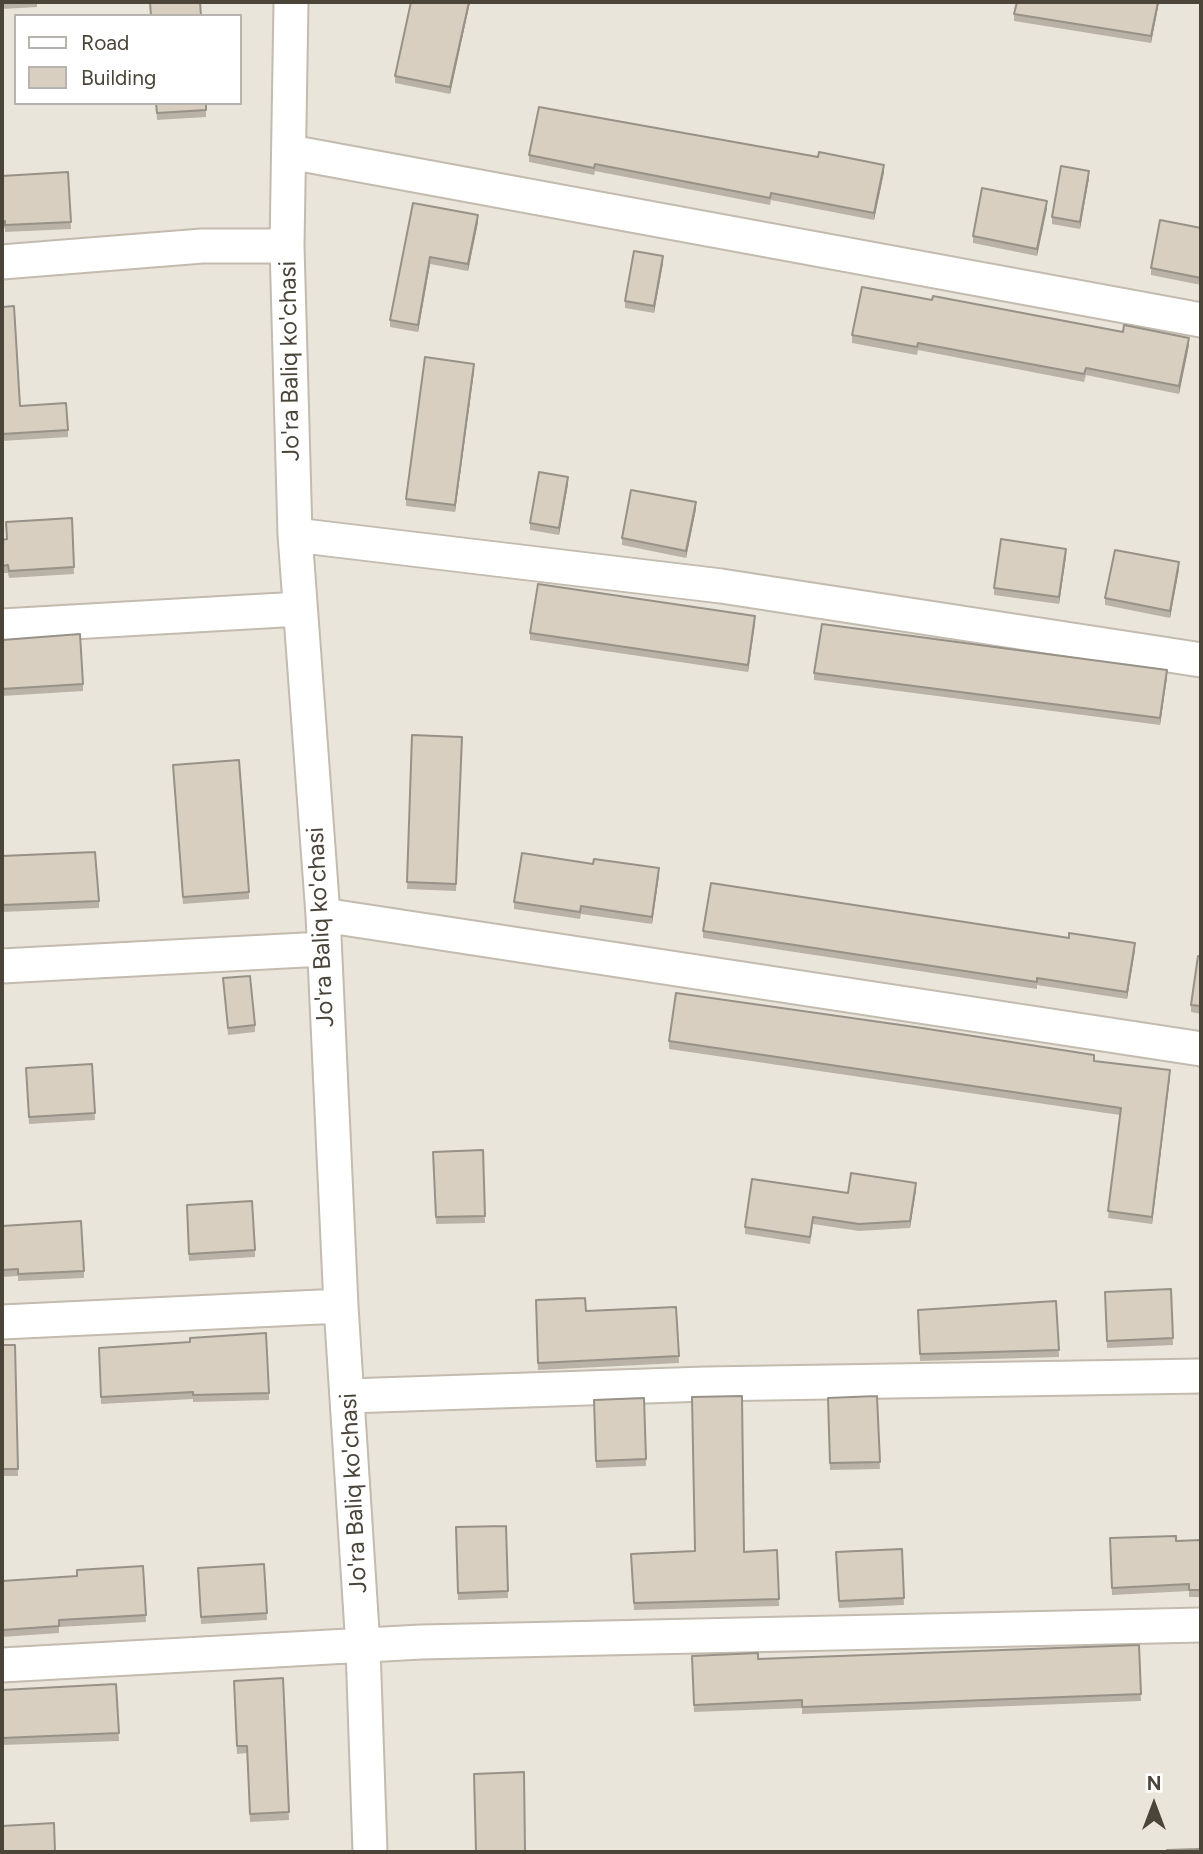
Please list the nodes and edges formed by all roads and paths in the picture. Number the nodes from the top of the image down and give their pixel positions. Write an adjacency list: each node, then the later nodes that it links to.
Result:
1 (291, 2): 2 (street, Jo'ra Baliq ko'chasi)
2 (290, 152): 3 (street, Jo'ra Baliq ko'chasi); 5 (street)
3 (288, 246): 4 (street); 6 (street, Jo'ra Baliq ko'chasi)
4 (2, 262)
5 (1201, 320)
6 (295, 535): 7 (street, Jo'ra Baliq ko'chasi); 9 (street)
7 (300, 609): 8 (street); 10 (street, Jo'ra Baliq ko'chasi)
8 (2, 626)
9 (1200, 651)
10 (323, 915): 11 (street, Jo'ra Baliq ko'chasi); 13 (street)
11 (323, 949): 12 (street); 14 (street, Jo'ra Baliq ko'chasi)
12 (2, 966)
13 (1201, 1049)
14 (341, 1306): 15 (street); 17 (street, Jo'ra Baliq ko'chasi)
15 (2, 1322)
16 (1201, 1376): 17 (street)
17 (348, 1396): 19 (street, Jo'ra Baliq ko'chasi)
18 (1201, 1625): 19 (street)
19 (363, 1647): 20 (street); 21 (street, Jo'ra Baliq ko'chasi)
20 (2, 1665)
21 (370, 1852)

